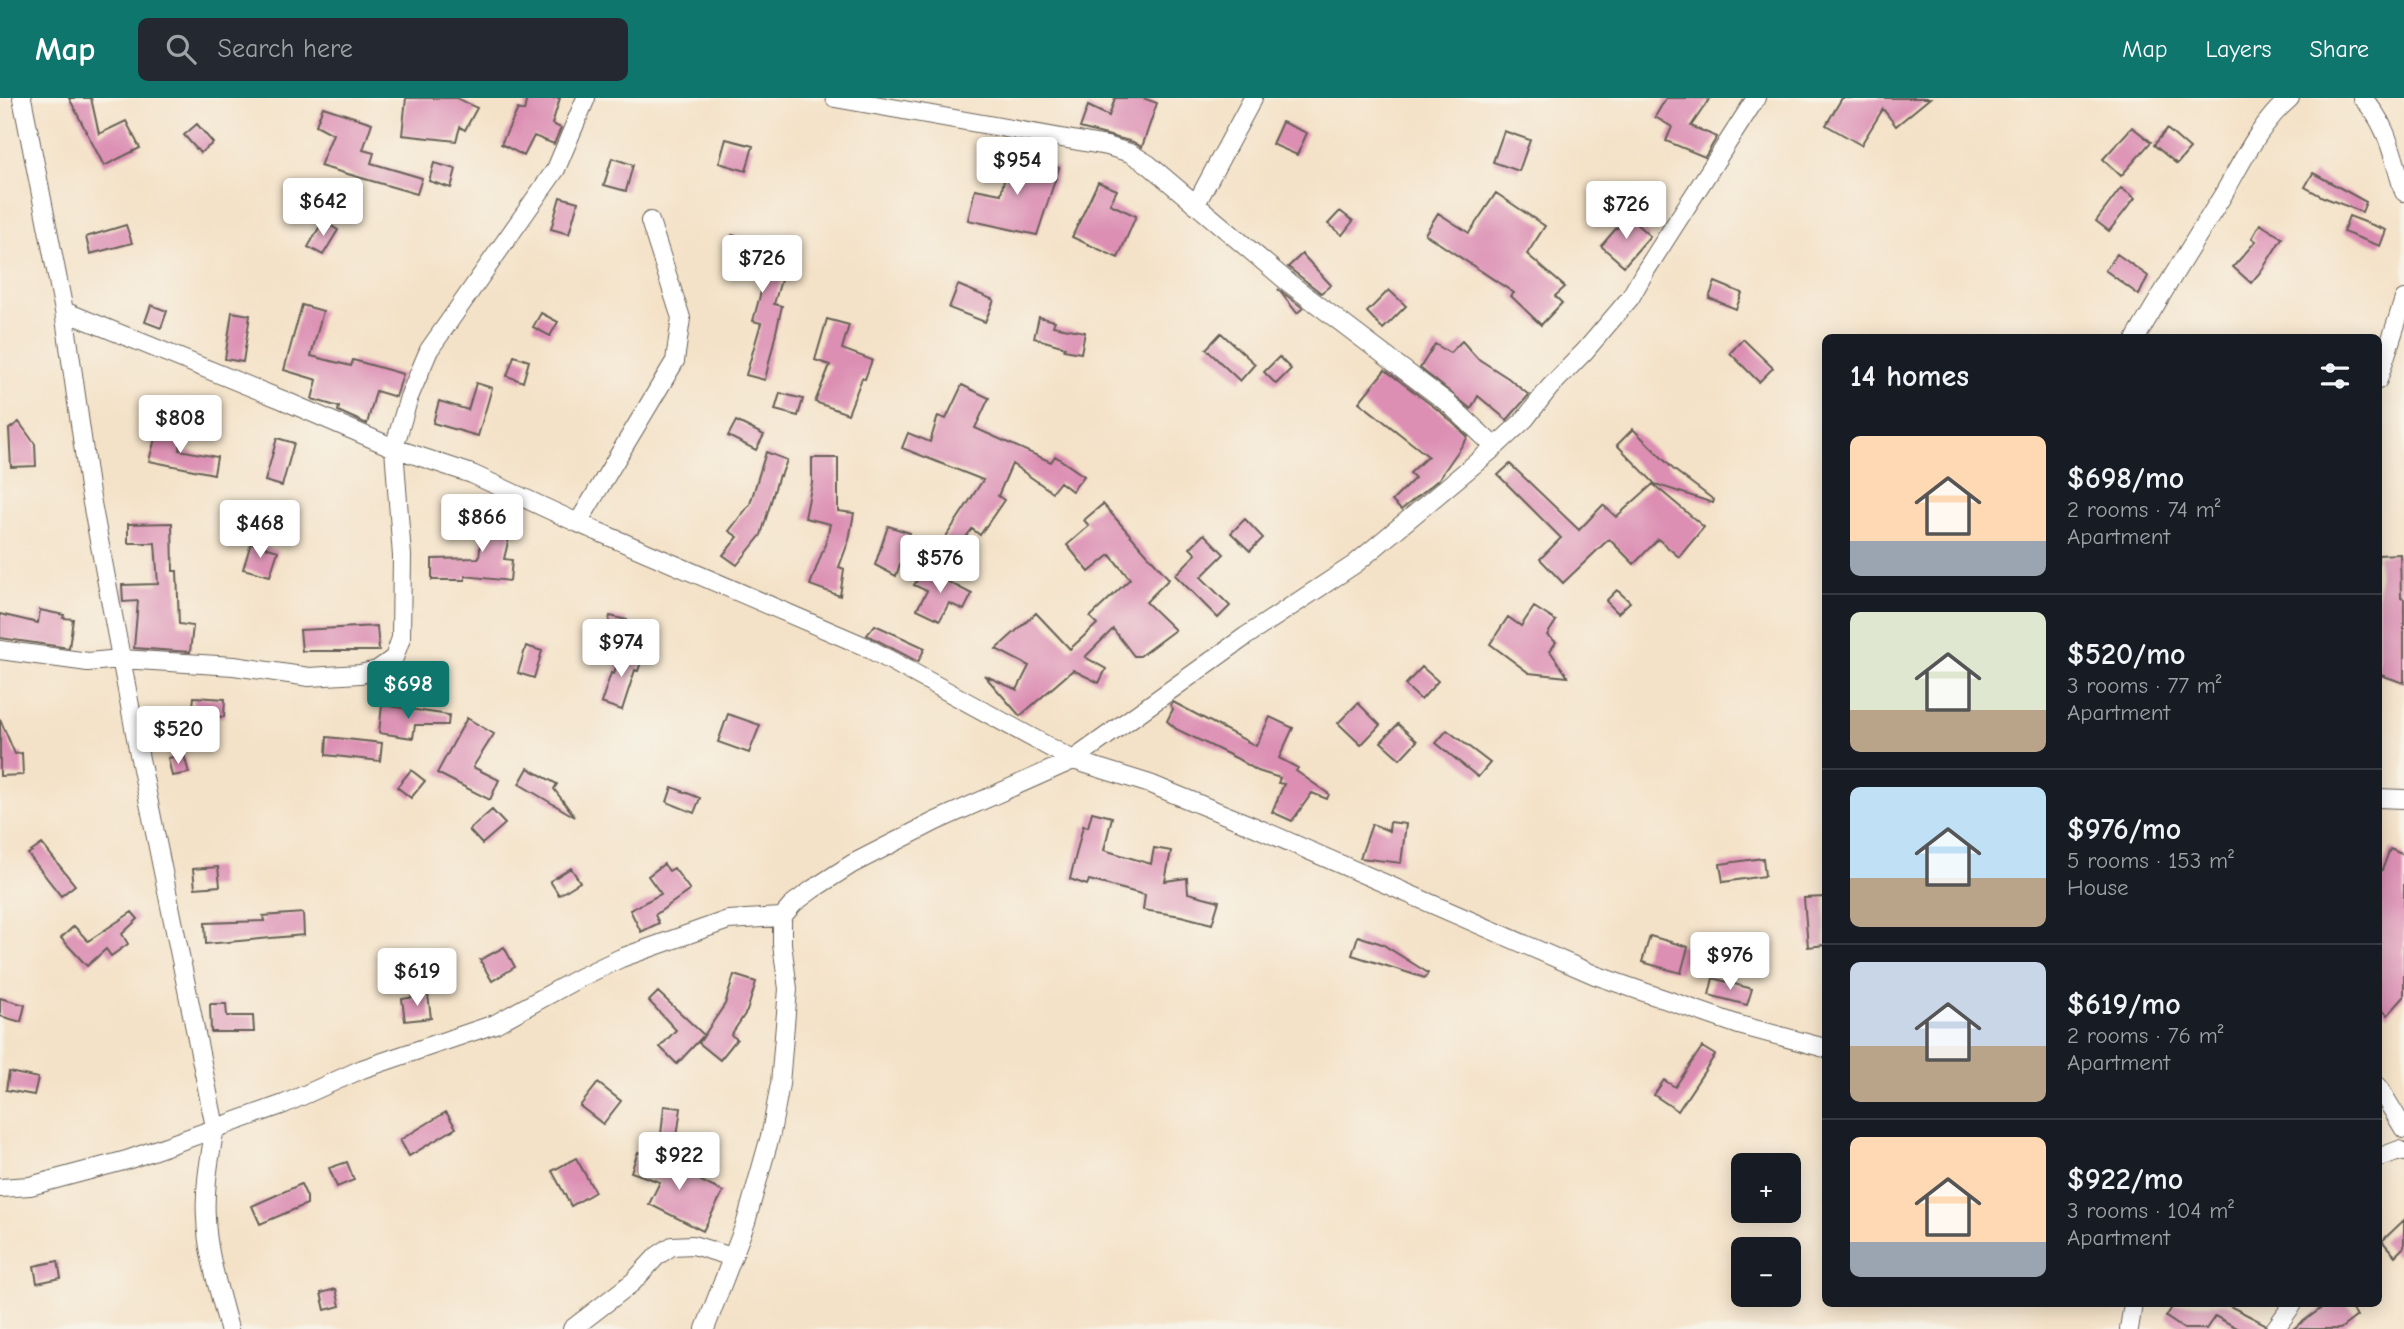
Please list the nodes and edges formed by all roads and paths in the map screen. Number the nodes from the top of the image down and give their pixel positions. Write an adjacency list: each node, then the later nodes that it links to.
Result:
1 (22, 98): 13 (street)
2 (586, 98): 16 (street)
3 (835, 98): 8 (street)
4 (1253, 98): 10 (street)
5 (1756, 98): 17 (street)
6 (2290, 98): 14 (street)
7 (2362, 98): 9 (street)
8 (940, 107): 10 (street)
9 (2404, 192)
10 (1196, 204): 17 (street)
11 (650, 221): 18 (street)
12 (2404, 299): 15 (street)
13 (64, 312): 16 (street); 20 (street)
14 (2138, 334)
15 (2382, 368)
16 (394, 447): 18 (street); 20 (street)
17 (1496, 447): 21 (street)
18 (578, 523): 21 (street)
19 (0, 650): 20 (street)
20 (121, 659): 27 (street)
21 (1073, 760): 24 (street); 25 (street)
22 (2382, 798): 23 (street)
23 (2404, 799)
24 (782, 917): 27 (street); 32 (street)
25 (1822, 1047)
26 (2382, 1093): 28 (street)
27 (215, 1127): 31 (street); 35 (street)
28 (2404, 1129)
29 (2404, 1152): 30 (street)
30 (2382, 1156)
31 (0, 1188)
32 (732, 1257): 36 (street); 37 (street)
33 (2133, 1307): 38 (street)
34 (2291, 1307): 39 (street)
35 (229, 1329)
36 (572, 1329)
37 (705, 1329)
38 (2129, 1329)
39 (2275, 1329)

